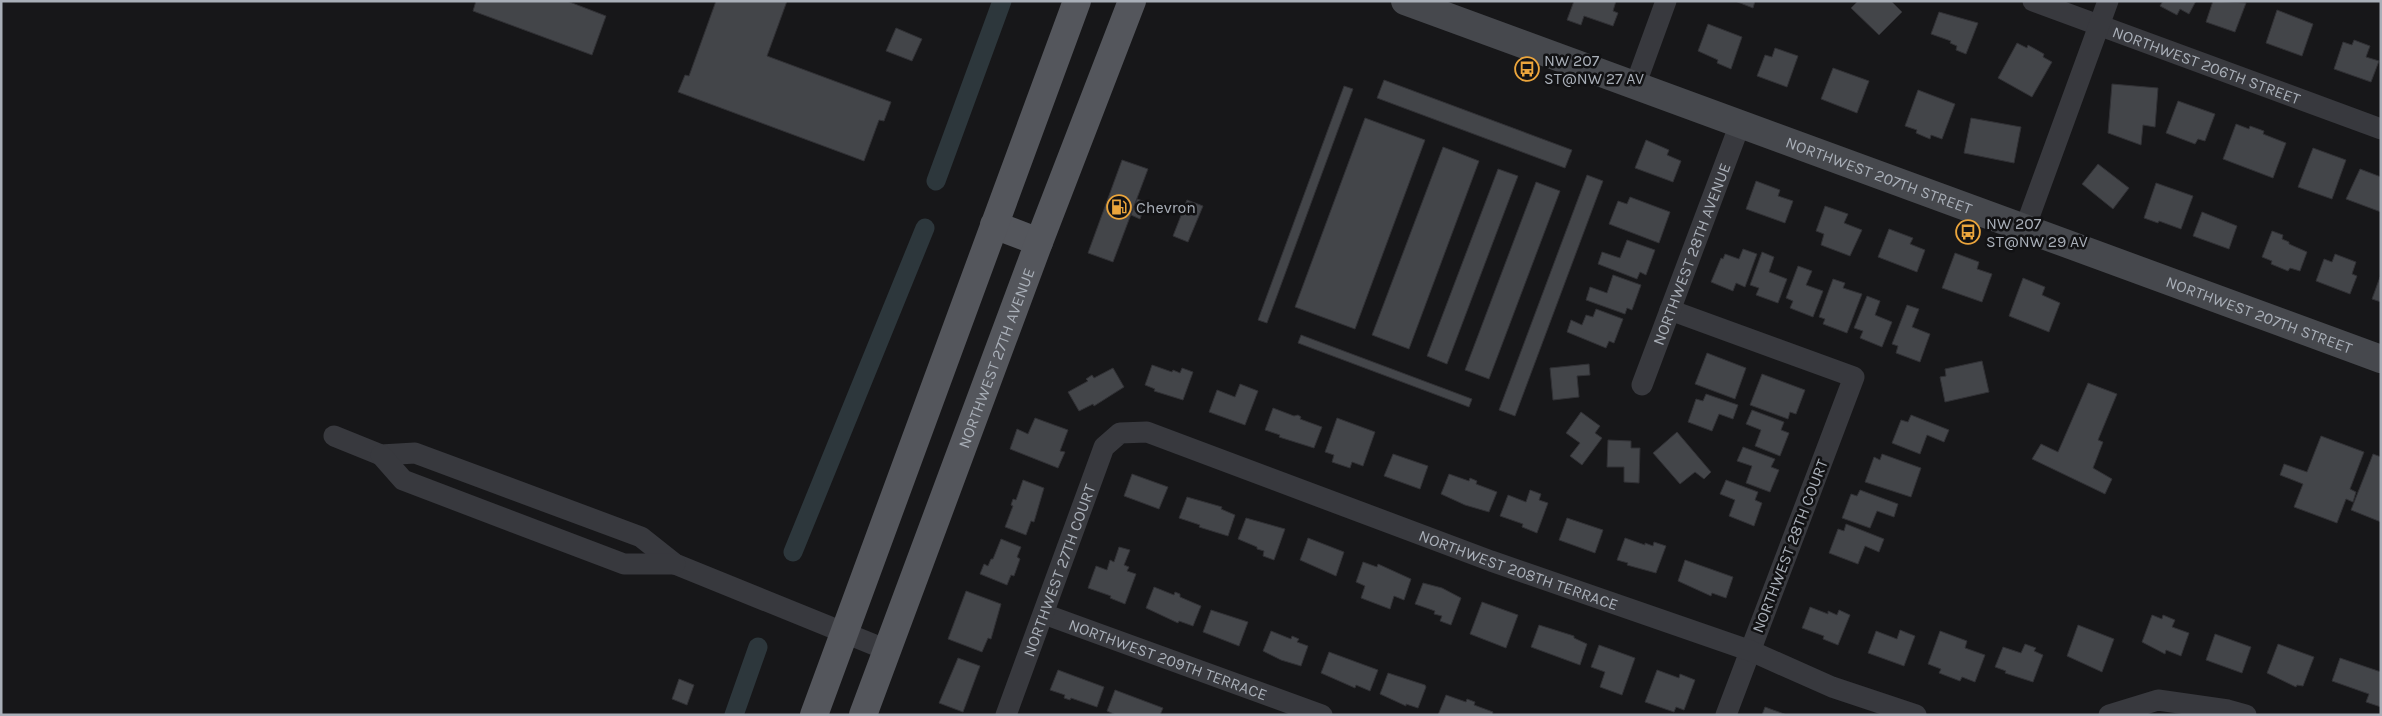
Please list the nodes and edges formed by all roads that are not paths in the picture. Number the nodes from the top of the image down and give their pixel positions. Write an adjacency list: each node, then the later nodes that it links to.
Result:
1 (1077, 1): 11 (main road)
2 (1132, 1): 13 (main road, NORTHWEST 27TH AVENUE)
3 (1405, 1): 8 (street, NORTHWEST 207TH STREET)
4 (1666, 1): 8 (street)
5 (2033, 1): 7 (street, NORTHWEST 206TH STREET)
6 (2108, 1): 7 (street)
7 (2099, 26): 10 (street, NORTHWEST 206TH STREET); 12 (street)
8 (1635, 86): 9 (street, NORTHWEST 207TH STREET)
9 (1740, 124): 12 (street, NORTHWEST 207TH STREET); 14 (street, NORTHWEST 28TH AVENUE)
10 (2381, 128)
11 (994, 225): 13 (main road); 22 (main road)
12 (2025, 228): 15 (street, NORTHWEST 207TH STREET)
13 (1039, 242): 23 (main road, NORTHWEST 27TH AVENUE)
14 (1670, 310): 16 (street, NORTHWEST 28TH AVENUE); 24 (street, NORTHWEST 28TH COURT)
15 (2381, 359)
16 (1642, 385)
17 (1120, 433): 21 (street, NORTHWEST 27TH COURT); 24 (street, NORTHWEST 208TH TERRACE)
18 (334, 436): 19 (street)
19 (381, 455): 20 (street); 20 (street)
20 (675, 564): 22 (street)
21 (1044, 614): 27 (street, NORTHWEST 27TH COURT); 28 (street, NORTHWEST 209TH TERRACE)
22 (845, 634): 23 (street); 25 (main road)
23 (887, 650): 26 (main road, NORTHWEST 27TH AVENUE)
24 (1751, 651): 29 (street, NORTHWEST 28TH COURT); 30 (street, NORTHWEST 208TH TERRACE)
25 (814, 715)
26 (863, 715)
27 (1006, 715)
28 (1322, 715)
29 (1726, 715)
30 (1916, 715)
31 (2109, 715): 32 (street)
32 (2246, 715)

